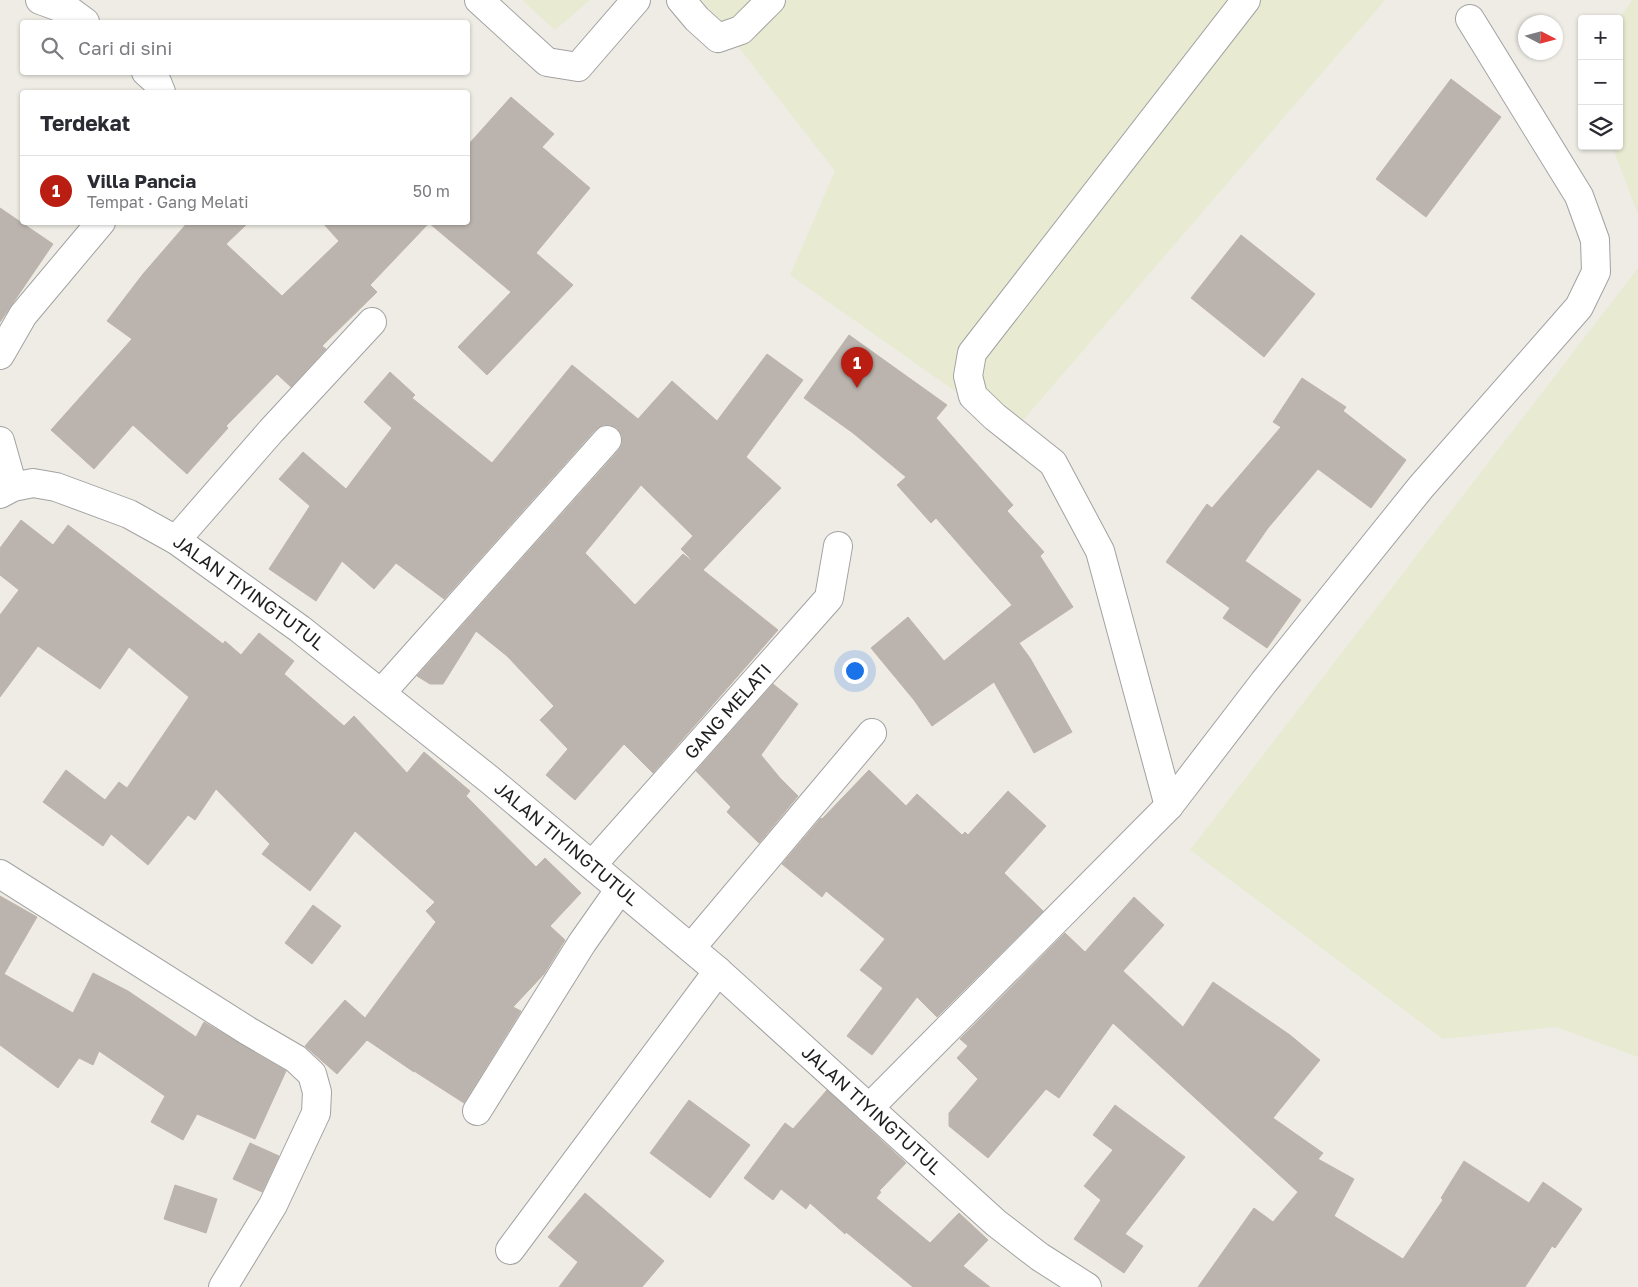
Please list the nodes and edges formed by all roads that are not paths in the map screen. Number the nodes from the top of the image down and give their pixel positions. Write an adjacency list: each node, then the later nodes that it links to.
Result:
1 (40, 0): 8 (street)
2 (479, 0): 3 (street)
3 (636, 0)
4 (682, 0): 5 (street)
5 (770, 0)
6 (1246, 0): 21 (street)
7 (1470, 19): 21 (street)
8 (82, 20)
9 (149, 75): 10 (street)
10 (160, 90)
11 (98, 225): 13 (street)
12 (372, 322): 17 (street)
13 (0, 355)
14 (607, 440): 19 (street)
15 (0, 441): 16 (street)
16 (7, 491): 17 (street, JALAN TIYINGTUTUL)
17 (176, 540): 19 (street, JALAN TIYINGTUTUL)
18 (838, 546): 22 (street, GANG MELATI)
19 (382, 692): 22 (street, JALAN TIYINGTUTUL)
20 (872, 733): 25 (street)
21 (1169, 806): 27 (street)
22 (592, 865): 24 (street, JALAN TIYINGTUTUL)
23 (0, 874): 30 (street)
24 (620, 889): 25 (street, JALAN TIYINGTUTUL); 28 (street)
25 (691, 948): 26 (street, JALAN TIYINGTUTUL)
26 (718, 971): 27 (street, JALAN TIYINGTUTUL); 29 (street)
27 (869, 1108): 31 (street, JALAN TIYINGTUTUL)
28 (477, 1111)
29 (510, 1250)
30 (223, 1287)
31 (1087, 1287)

